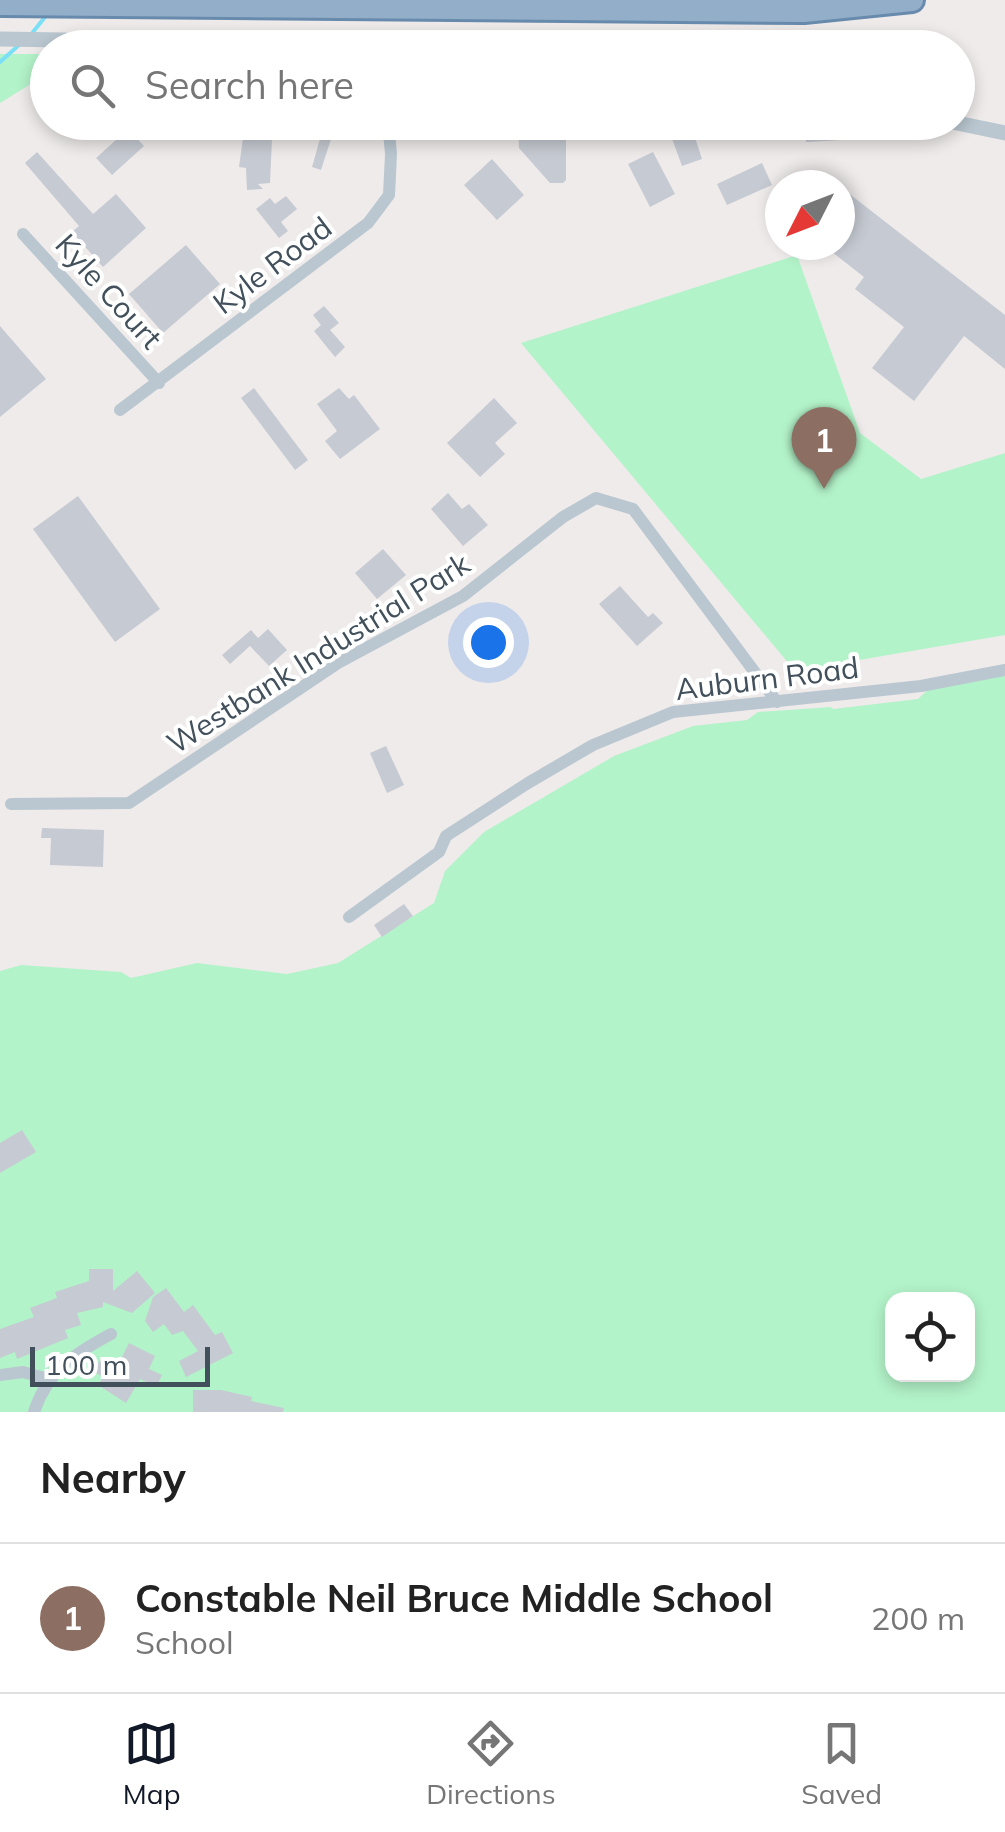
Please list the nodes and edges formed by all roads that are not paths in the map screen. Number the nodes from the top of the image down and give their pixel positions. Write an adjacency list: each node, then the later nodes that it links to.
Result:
1 (912, 0): 2 (highway)
2 (0, 4)
3 (0, 39): 4 (street)
4 (30, 39)
5 (975, 127): 6 (street)
6 (1005, 133)
7 (390, 140): 9 (street, Kyle Road)
8 (23, 234): 9 (street, Kyle Court)
9 (159, 382): 10 (street, Kyle Road)
10 (120, 410)
11 (1004, 670): 12 (street, Auburn Road); 13 (street, Auburn Road)
12 (1005, 689)
13 (777, 702): 14 (street, Westbank Industrial Park); 15 (street, Auburn Road)
14 (10, 804)
15 (349, 917)
16 (111, 1334): 18 (street)
17 (0, 1375): 18 (street)
18 (48, 1378): 19 (street)
19 (34, 1412)

